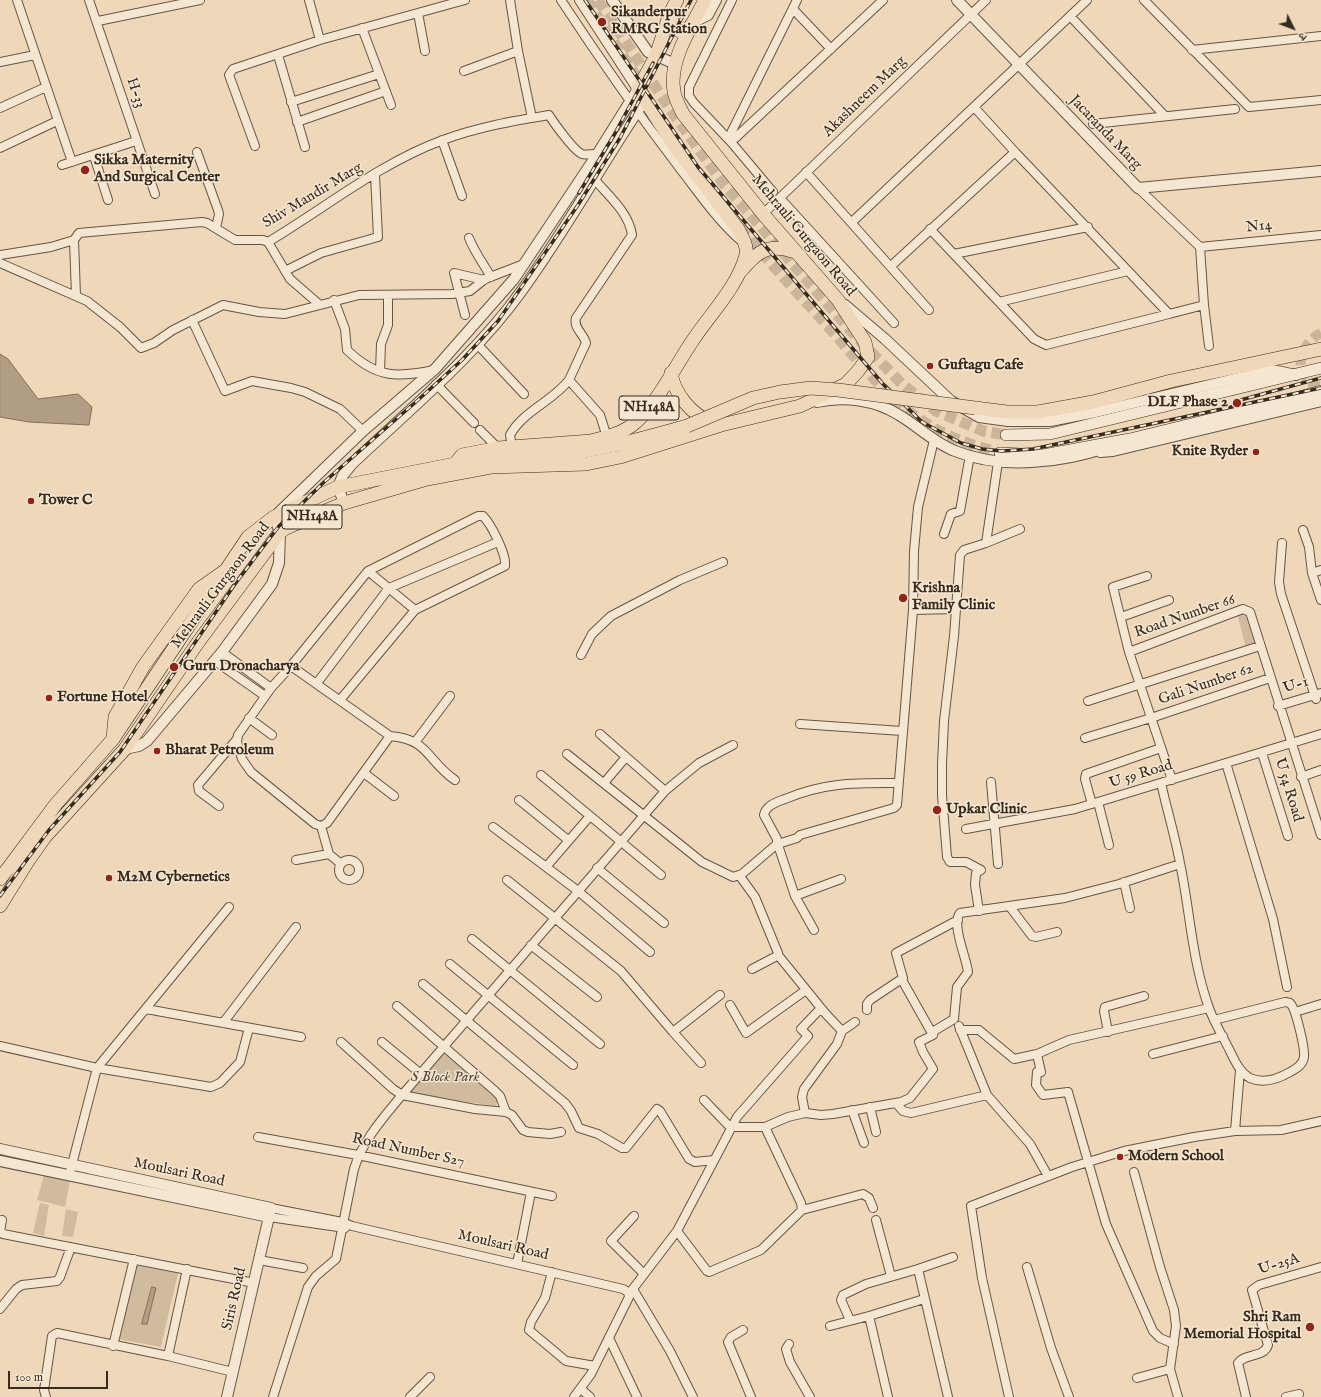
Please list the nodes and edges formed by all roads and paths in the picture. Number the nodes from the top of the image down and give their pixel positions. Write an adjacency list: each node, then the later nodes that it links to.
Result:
1 (17, 0): 33 (street)
2 (89, 0): 24 (street, H-33)
3 (200, 0): 24 (street)
4 (309, 0): 28 (street)
5 (465, 0): 21 (street)
6 (510, 0): 32 (street)
7 (561, 0): 45 (street)
8 (580, 0): 43 (street)
9 (612, 0): 35 (street)
10 (705, 0): 25 (main road, Mehrauli Gurgaon Road / NH148A)
11 (716, 0): 25 (street)
12 (732, 0): 58 (street)
13 (797, 0): 20 (street)
14 (957, 0): 22 (street, Jacaranda Marg)
15 (986, 0): 22 (street, Akashneem Marg)
16 (1087, 0): 23 (street)
17 (1144, 0): 30 (street)
18 (880, 1): 29 (street)
19 (674, 5): 25 (main road); 35 (main road)
20 (793, 9): 29 (street); 58 (street)
21 (418, 13): 26 (street); 31 (street)
22 (971, 15): 38 (street, Jacaranda Marg); 70 (street, Akashneem Marg)
23 (1070, 16): 38 (street); 51 (street)
24 (98, 22): 57 (street, H-33)
25 (694, 22): 37 (main road, Mehrauli Gurgaon Road / NH148A)
26 (362, 28): 28 (street); 40 (street)
27 (1321, 36): 30 (street)
28 (320, 40): 34 (street)
29 (831, 49): 58 (street)
30 (1192, 50): 44 (street)
31 (425, 51)
32 (518, 51): 39 (street); 52 (street)
33 (35, 55): 36 (street); 41 (street)
34 (278, 55): 46 (street); 59 (street)
35 (656, 56): 37 (street); 43 (main road)
36 (0, 62)
37 (675, 64): 79 (main road, Mehrauli Gurgaon Road / NH148A)
38 (1019, 65): 48 (street); 73 (street, Jacaranda Marg)
39 (464, 72)
40 (379, 74): 42 (street); 46 (street)
41 (46, 87): 49 (street); 53 (street)
42 (386, 91): 47 (street); 54 (street)
43 (640, 100): 45 (street); 45 (street); 66 (street); 97 (main road, Mehrauli Gurgaon Road / NH148A)
44 (1321, 100)
45 (631, 101): 64 (street)
46 (291, 102): 54 (street)
47 (391, 105)
48 (974, 107): 63 (street); 80 (street)
49 (0, 108)
50 (1235, 109): 51 (street)
51 (1165, 116): 55 (street)
52 (532, 118): 56 (street, Shiv Mandir Marg); 64 (street, Shiv Mandir Marg)
53 (57, 121): 61 (street); 67 (street)
54 (297, 122): 60 (street)
55 (1093, 124)
56 (442, 140): 71 (street, Shiv Mandir Marg); 76 (street)
57 (136, 141): 65 (street); 75 (street, H-33)
58 (731, 142): 74 (street)
59 (254, 146)
60 (305, 147)
61 (0, 148)
62 (197, 152): 82 (street)
63 (1015, 152): 81 (street); 83 (street)
64 (598, 153): 66 (street); 93 (street)
65 (94, 156): 67 (street); 78 (street)
66 (608, 158): 72 (street)
67 (72, 162): 68 (street)
68 (62, 165)
69 (1321, 171): 73 (street, Jacaranda Marg)
70 (806, 172): 77 (street, Akashneem Marg); 80 (street)
71 (375, 175): 87 (street, Shiv Mandir Marg); 95 (street)
72 (595, 180): 112 (street); 121 (street)
73 (1138, 188): 88 (street)
74 (773, 192)
75 (155, 194)
76 (462, 196)
77 (780, 198): 79 (street, Akashneem Marg); 111 (street)
78 (108, 200)
79 (762, 214): 89 (main road, Mehrauli Gurgaon Road / NH148A)
80 (852, 222): 94 (street)
81 (1088, 227): 90 (street); 96 (street)
82 (216, 228): 86 (street, Shiv Mandir Marg); 87 (street, Shiv Mandir Marg)
83 (930, 229): 90 (street); 94 (street)
84 (1321, 235): 88 (street, N14)
85 (469, 238): 98 (street)
86 (74, 240): 91 (street, Shiv Mandir Marg); 101 (street)
87 (268, 242): 95 (street)
88 (1200, 247): 106 (street)
89 (795, 252): 97 (main road); 103 (main road, Mehrauli Gurgaon Road / NH148A)
90 (954, 254): 104 (street)
91 (0, 255)
92 (0, 263): 101 (street)
93 (524, 264): 98 (street); 115 (street)
94 (891, 266): 107 (street)
95 (285, 271): 105 (street)
96 (1128, 271): 104 (street); 108 (street)
97 (740, 273): 118 (main road, Mehrauli Gurgaon Road / NH148A)
98 (487, 278): 99 (street); 99 (street)
99 (460, 293): 100 (street); 109 (street)
100 (388, 295): 102 (street); 117 (street)
101 (76, 296): 110 (street)
102 (334, 300): 105 (street); 117 (street)
103 (838, 300): 120 (street); 126 (main road, Mehrauli Gurgaon Road / NH148A)
104 (1000, 302): 108 (street)
105 (320, 305): 110 (street)
106 (1204, 305): 108 (street); 113 (street)
107 (929, 310)
108 (1169, 314)
109 (465, 315)
110 (192, 320): 132 (street)
111 (894, 323)
112 (478, 345): 119 (street); 124 (street)
113 (1209, 346)
114 (1321, 349): 142 (main road, bridge)
115 (436, 368): 117 (street); 119 (street); 132 (street)
116 (1321, 368): 120 (main road)
117 (380, 371)
118 (671, 373): 129 (main road); 134 (main road, Mehrauli Gurgaon Road / NH148A)
119 (446, 375): 122 (street)
120 (1296, 375): 133 (main road)
121 (569, 380): 134 (street); 138 (street)
122 (436, 384): 128 (street); 144 (street)
123 (1321, 390): 127 (main road)
124 (524, 394)
125 (1321, 401): 130 (street)
126 (800, 406): 129 (main road, Mehrauli Gurgaon Road / NH148A); 136 (street)
127 (1208, 420): 130 (main road); 135 (main road)
128 (474, 423)
129 (721, 425): 146 (main road, Mehrauli Gurgaon Road / NH148A)
130 (1223, 425): 139 (street)
131 (480, 430): 137 (street)
132 (363, 431): 143 (street)
133 (1006, 435)
134 (607, 437): 138 (main road, Mehrauli Gurgaon Road / NH148A)
135 (1130, 439): 139 (street); 141 (main road)
136 (934, 440): 140 (street); 165 (street)
137 (498, 448): 138 (main road, Mehrauli Gurgaon Road / NH148A); 142 (main road, Mehrauli Gurgaon Road / NH148A)
138 (512, 448)
139 (1088, 454): 141 (street)
140 (970, 455): 141 (street); 151 (street)
141 (999, 457): 153 (street)
142 (455, 464): 145 (main road, Mehrauli Gurgaon Road / NH148A)
143 (327, 466): 144 (street); 147 (street)
144 (344, 474): 145 (street)
145 (338, 487): 146 (street); 147 (main road, Mehrauli Gurgaon Road / NH148A)
146 (344, 502): 150 (main road, Mehrauli Gurgaon Road / NH148A)
147 (274, 517): 150 (street); 238 (main road, Mehrauli Gurgaon Road / NH148A)
148 (1020, 529): 153 (street)
149 (1303, 530): 158 (street)
150 (280, 532): 168 (street); 197 (main road, Mehrauli Gurgaon Road / NH148A)
151 (944, 534)
152 (498, 542): 157 (street); 160 (street); 164 (street)
153 (986, 543): 163 (street)
154 (1282, 543): 179 (street)
155 (723, 562): 170 (street)
156 (1321, 570): 158 (street)
157 (368, 571): 160 (street); 172 (street)
158 (1312, 573): 162 (street)
159 (1147, 576): 166 (street)
160 (389, 588): 164 (street); 174 (street)
161 (1169, 600): 166 (street)
162 (1321, 600)
163 (956, 609): 165 (street); 248 (street)
164 (415, 610): 180 (street)
165 (913, 610): 186 (street)
166 (1121, 617): 169 (street)
167 (1260, 646): 169 (street, Road Number 66); 173 (street); 175 (street)
168 (222, 652): 171 (street); 176 (street)
169 (1129, 652): 175 (street)
170 (581, 655)
171 (215, 661): 177 (street); 197 (street)
172 (292, 666): 174 (street); 176 (street)
173 (1270, 678): 182 (street); 184 (street, Gali Number 62)
174 (317, 683): 180 (street)
175 (1140, 684): 181 (street); 184 (street)
176 (271, 688): 177 (street)
177 (265, 696): 183 (street)
178 (450, 696): 193 (street)
179 (1318, 696): 182 (street, U-1)
180 (340, 700): 190 (street)
181 (1088, 701)
182 (1279, 708): 194 (street)
183 (248, 718): 189 (street); 192 (street)
184 (1151, 718): 191 (street, Gali Number 62); 196 (street)
185 (800, 724): 186 (street)
186 (902, 731): 210 (street)
187 (600, 734): 200 (street)
188 (1321, 734): 194 (street, U 59 Road)
189 (272, 735)
190 (390, 736): 193 (street); 203 (street)
191 (1086, 738)
192 (237, 739): 216 (street); 220 (street)
193 (416, 742): 206 (street)
194 (1291, 744): 198 (street, U 59 Road); 205 (street)
195 (733, 745): 212 (street)
196 (1161, 748): 207 (street); 215 (street)
197 (125, 749): 244 (main road, Mehrauli Gurgaon Road / NH148A)
198 (1262, 753): 201 (street, U 59 Road); 224 (street, U 54 Road)
199 (567, 754): 209 (street)
200 (626, 757): 209 (street); 212 (street)
201 (1226, 763): 207 (street, U 59 Road); 264 (street)
202 (1321, 770): 205 (street)
203 (364, 773): 213 (street); 220 (street)
204 (542, 775): 218 (street)
205 (1301, 777): 223 (street)
206 (455, 780)
207 (1172, 780): 211 (street, U 59 Road)
208 (991, 782): 219 (street)
209 (604, 783): 217 (street)
210 (898, 783): 227 (street); 227 (street)
211 (1161, 783): 215 (street, U 59 Road); 233 (street)
212 (665, 790): 217 (street)
213 (394, 796)
214 (519, 800): 225 (street)
215 (1095, 803): 219 (street, U 59 Road); 228 (street)
216 (218, 806)
217 (643, 815): 226 (street); 237 (street)
218 (590, 816): 225 (street); 226 (street)
219 (996, 824): 222 (street, U 59 Road); 232 (street)
220 (321, 826): 229 (street)
221 (493, 827): 234 (street)
222 (966, 829)
223 (1321, 835)
224 (1288, 836)
225 (568, 840): 234 (street)
226 (620, 842): 235 (street); 236 (street)
227 (778, 843): 237 (street); 243 (street)
228 (1109, 844)
229 (330, 854): 230 (street); 231 (street)
230 (296, 860)
231 (341, 864)
232 (998, 864)
233 (1180, 864): 241 (street); 274 (street)
234 (546, 867): 242 (street)
235 (597, 868): 242 (street); 251 (street)
236 (661, 875)
237 (739, 876): 258 (street)
238 (0, 879)
239 (841, 879): 243 (street)
240 (507, 880): 249 (street)
241 (1124, 882): 246 (street); 247 (street)
242 (578, 891): 249 (street); 257 (street)
243 (796, 896): 253 (street)
244 (0, 906)
245 (229, 907): 275 (street)
246 (1010, 907): 248 (street); 254 (street)
247 (1130, 908)
248 (979, 911): 250 (street)
249 (555, 918): 256 (street); 286 (street)
250 (958, 920): 262 (street); 278 (street)
251 (664, 923)
252 (296, 927): 282 (street)
253 (814, 930)
254 (1057, 932)
255 (472, 939): 261 (street)
256 (531, 945): 261 (street); 269 (street)
257 (650, 952)
258 (778, 955): 260 (street); 265 (street)
259 (450, 964): 266 (street)
260 (752, 969)
261 (509, 970): 266 (street); 293 (street)
262 (902, 980): 276 (street); 288 (street)
263 (423, 984): 280 (street)
264 (1287, 987)
265 (806, 990): 271 (street); 273 (street)
266 (489, 995): 280 (street); 299 (street)
267 (720, 995): 286 (street)
268 (1144, 996): 287 (street)
269 (597, 997)
270 (1321, 1004): 277 (street)
271 (730, 1005)
272 (397, 1006): 295 (street)
273 (821, 1008): 285 (street); 312 (street)
274 (1209, 1008): 279 (street); 287 (street)
275 (146, 1009): 282 (street); 300 (street)
276 (867, 1010)
277 (1295, 1012): 279 (street); 301 (street)
278 (955, 1017): 284 (street); 288 (street)
279 (1214, 1020): 289 (street)
280 (466, 1021): 295 (street); 322 (street)
281 (855, 1022): 285 (street)
282 (224, 1023): 283 (street)
283 (249, 1028): 290 (street); 300 (street)
284 (960, 1030): 296 (street); 304 (street)
285 (842, 1031): 310 (street)
286 (673, 1032): 298 (street)
287 (1108, 1032): 296 (street)
288 (933, 1035): 306 (street)
289 (1222, 1036): 297 (street); 301 (street)
290 (302, 1037)
291 (341, 1042): 303 (street)
292 (382, 1042): 302 (street)
293 (600, 1044)
294 (0, 1046): 300 (street)
295 (444, 1046): 302 (street); 309 (street)
296 (1037, 1054): 324 (street)
297 (1153, 1054)
298 (701, 1063)
299 (573, 1065)
300 (97, 1068): 326 (street)
301 (1240, 1070): 314 (street)
302 (420, 1074): 303 (street)
303 (402, 1095): 309 (street); 321 (street)
304 (987, 1096): 306 (street); 329 (street)
305 (704, 1100): 312 (street)
306 (896, 1103): 307 (street)
307 (870, 1107): 308 (street); 316 (street)
308 (852, 1110): 310 (street); 318 (street)
309 (506, 1112): 315 (street)
310 (805, 1113): 313 (street)
311 (1321, 1120): 314 (street)
312 (730, 1127): 313 (street); 322 (street)
313 (765, 1127): 334 (street)
314 (1235, 1131): 324 (street)
315 (561, 1132)
316 (876, 1132)
317 (258, 1137): 321 (street, Road Number S27)
318 (864, 1144)
319 (0, 1149): 320 (street, Moulsari Road)
320 (15, 1152): 325 (street); 326 (street, Moulsari Road)
321 (358, 1154): 331 (street, Road Number S27); 339 (street)
322 (714, 1160): 340 (street)
323 (0, 1161): 325 (street, Moulsari Road)
324 (1088, 1161): 329 (street); 364 (street)
325 (11, 1164): 328 (street, Moulsari Road)
326 (72, 1165): 328 (street); 330 (street, Moulsari Road)
327 (1134, 1172): 364 (street)
328 (69, 1176): 330 (street, Moulsari Road)
329 (1048, 1176): 386 (street)
330 (174, 1192): 335 (street, Moulsari Road)
331 (531, 1192): 332 (street, Road Number S27); 345 (street)
332 (552, 1196)
333 (873, 1208): 334 (street)
334 (802, 1210): 340 (street)
335 (270, 1213): 339 (street, Moulsari Road); 344 (street, Siris Road)
336 (634, 1216): 352 (street)
337 (2, 1220): 341 (street)
338 (876, 1220): 353 (street)
339 (342, 1225): 345 (street, Moulsari Road); 377 (street)
340 (677, 1231): 352 (street)
341 (71, 1247): 343 (street); 357 (street)
342 (953, 1257): 350 (street)
343 (134, 1260): 349 (street); 365 (street)
344 (259, 1260): 348 (street); 354 (street, Siris Road)
345 (517, 1264): 351 (street, Moulsari Road)
346 (1027, 1267): 387 (street)
347 (1321, 1267): 389 (street, U-25A)
348 (303, 1268)
349 (187, 1269): 354 (street); 366 (street)
350 (918, 1269): 353 (street); 356 (street)
351 (552, 1272): 355 (street, Moulsari Road); 367 (street)
352 (644, 1274): 355 (street)
353 (891, 1276): 359 (street)
354 (254, 1283): 369 (street, Siris Road)
355 (629, 1291): 362 (street); 382 (street)
356 (924, 1299): 358 (street); 374 (street)
357 (0, 1309)
358 (869, 1316): 359 (street); 385 (street)
359 (850, 1320): 360 (street)
360 (830, 1326)
361 (743, 1330): 383 (street)
362 (609, 1338): 367 (street); 381 (street)
363 (789, 1344): 384 (street)
364 (1174, 1344): 368 (street)
365 (113, 1346): 366 (street); 375 (street)
366 (168, 1356): 369 (street)
367 (595, 1366): 372 (street)
368 (1170, 1368): 371 (street); 388 (street)
369 (233, 1372): 376 (street, Siris Road)
370 (430, 1377): 378 (street)
371 (1137, 1378)
372 (581, 1389): 379 (street); 380 (street)
373 (1299, 1394): 390 (street)
374 (946, 1396)
375 (46, 1397)
376 (228, 1397)
377 (273, 1397)
378 (410, 1397)
379 (574, 1397)
380 (590, 1397)
381 (637, 1397)
382 (693, 1397)
383 (751, 1397)
384 (810, 1397)
385 (888, 1397)
386 (1009, 1397)
387 (1069, 1397)
388 (1178, 1397)
389 (1246, 1397)
390 (1286, 1397)

